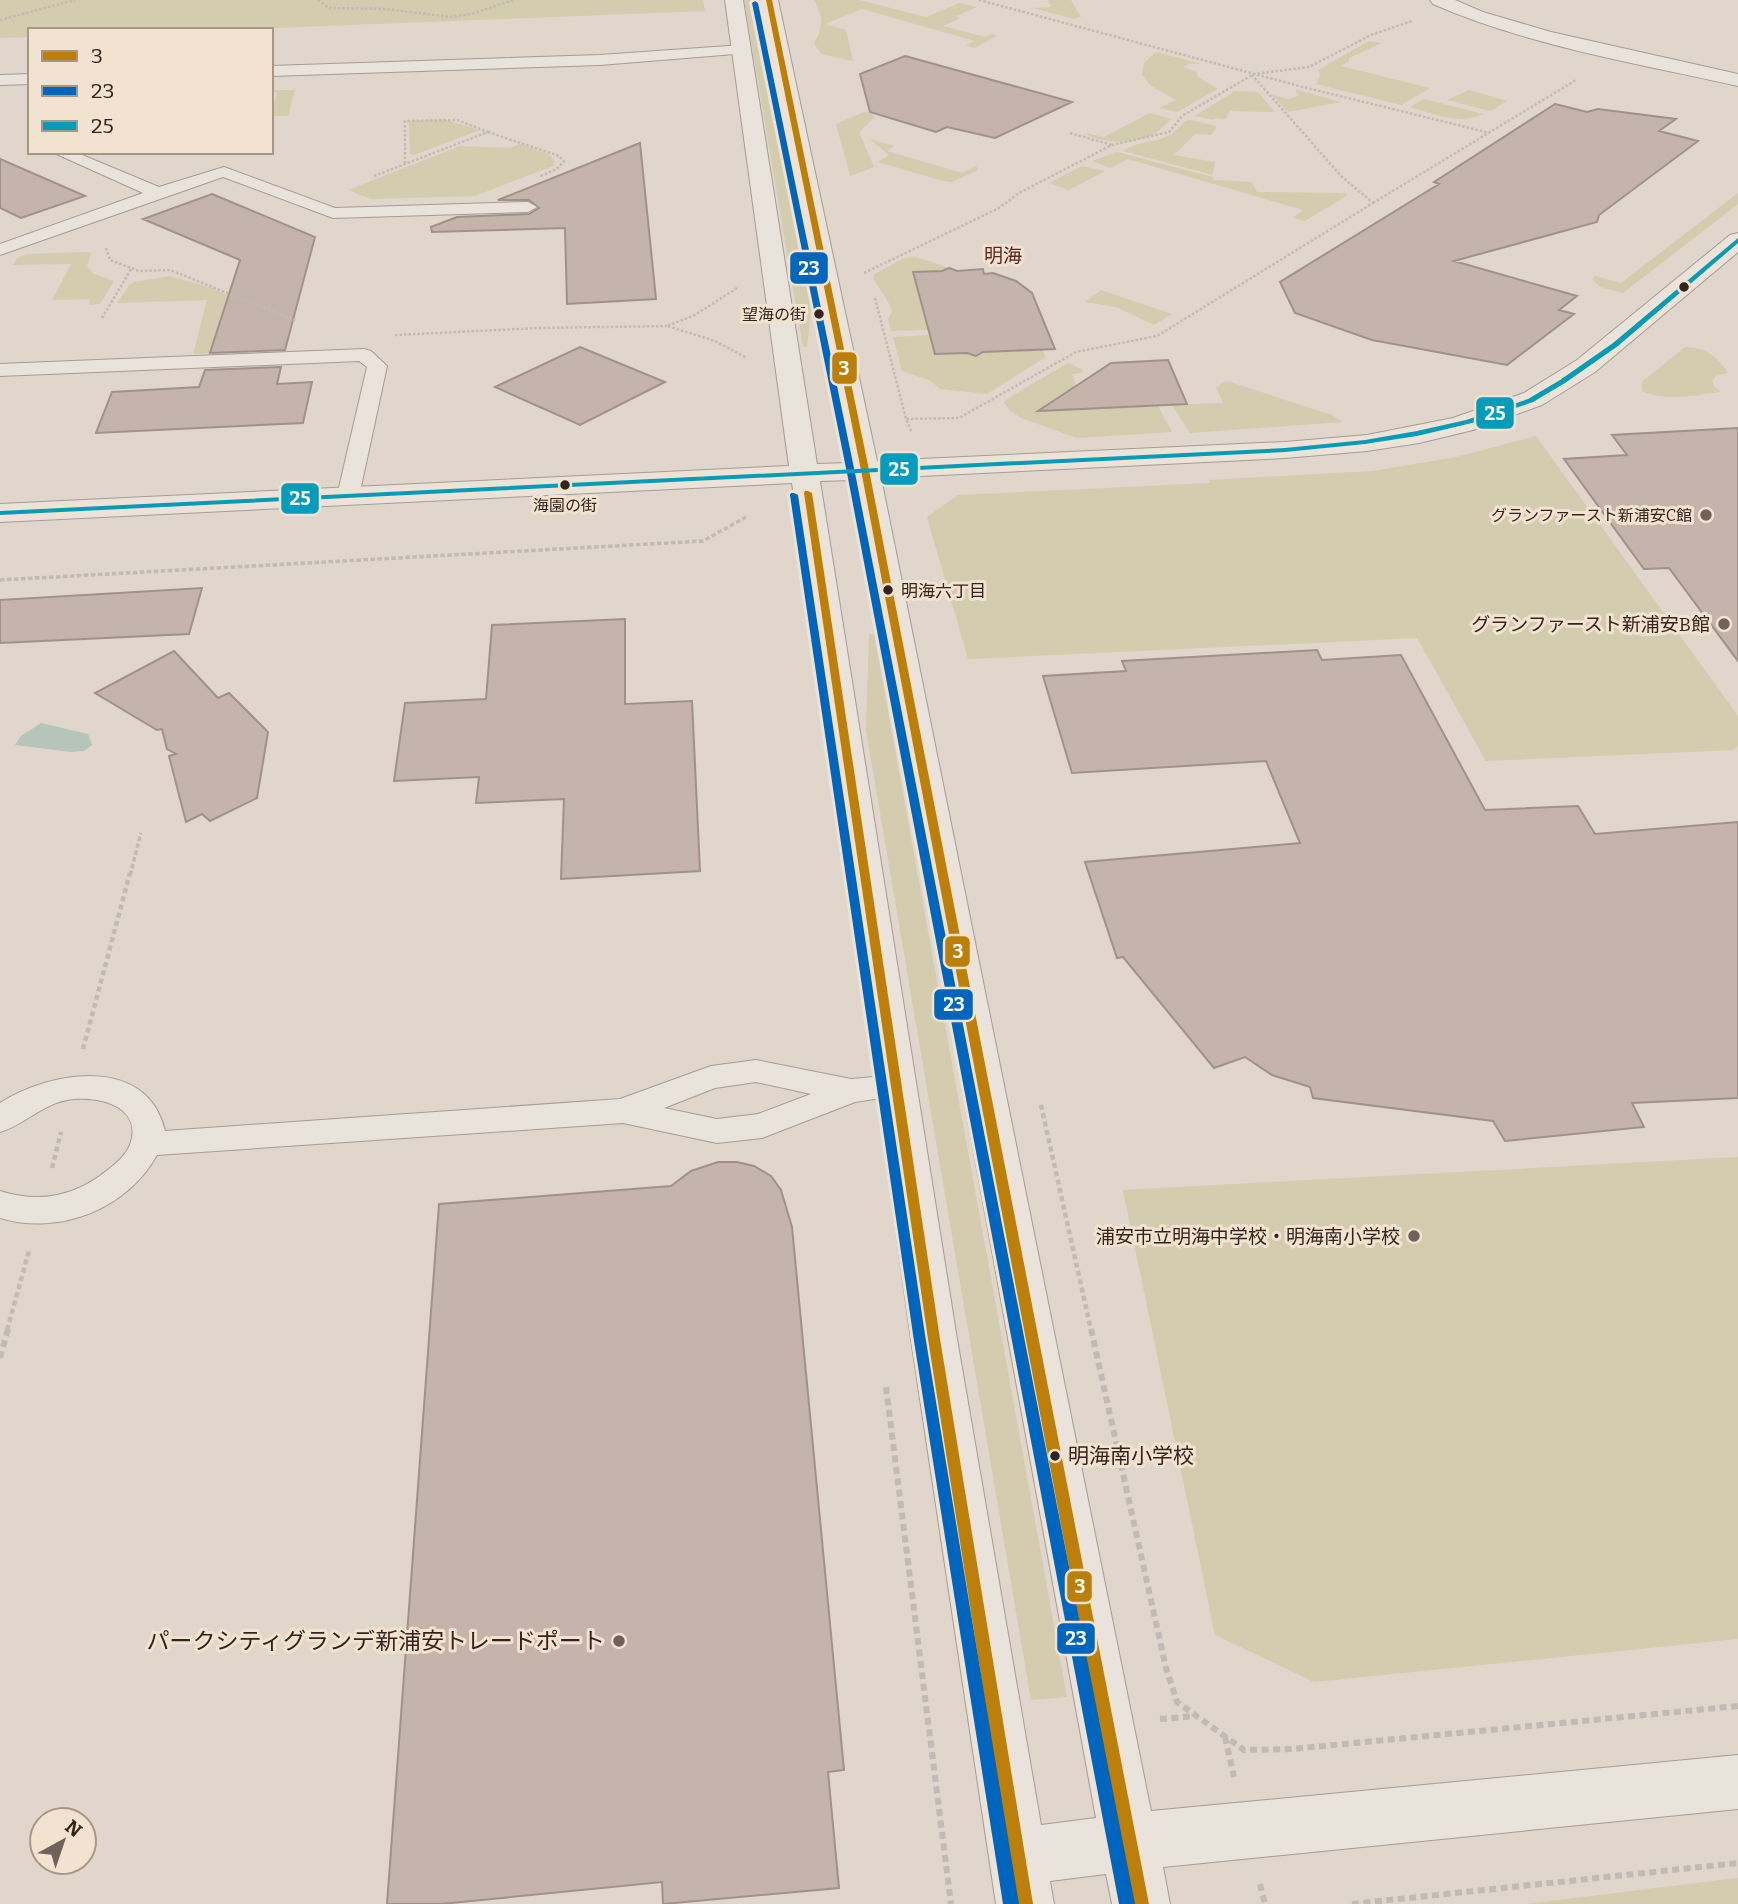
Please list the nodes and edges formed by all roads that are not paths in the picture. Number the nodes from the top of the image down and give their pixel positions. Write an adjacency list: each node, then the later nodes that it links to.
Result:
1 (734, 0): 4 (street)
2 (769, 0): 15 (street)
3 (1439, 0): 8 (street)
4 (742, 50): 5 (lane); 16 (street)
5 (273, 71)
6 (28, 79): 7 (lane)
7 (0, 80)
8 (1738, 80)
9 (65, 154): 10 (lane)
10 (158, 193): 11 (lane); 13 (lane)
11 (528, 207)
12 (1738, 240): 15 (street)
13 (0, 250)
14 (0, 370): 17 (lane)
15 (862, 454): 16 (street); 26 (street)
16 (805, 473): 17 (street); 19 (street)
17 (348, 496): 18 (street)
18 (0, 513)
19 (897, 1086): 20 (lane); 27 (street)
20 (851, 1091): 21 (lane); 21 (lane)
21 (623, 1111): 23 (lane)
22 (0, 1120): 23 (lane)
23 (146, 1144): 24 (lane)
24 (0, 1204)
25 (1738, 1782): 26 (street)
26 (1129, 1842): 27 (street); 28 (street)
27 (1022, 1880)
28 (1141, 1904)

